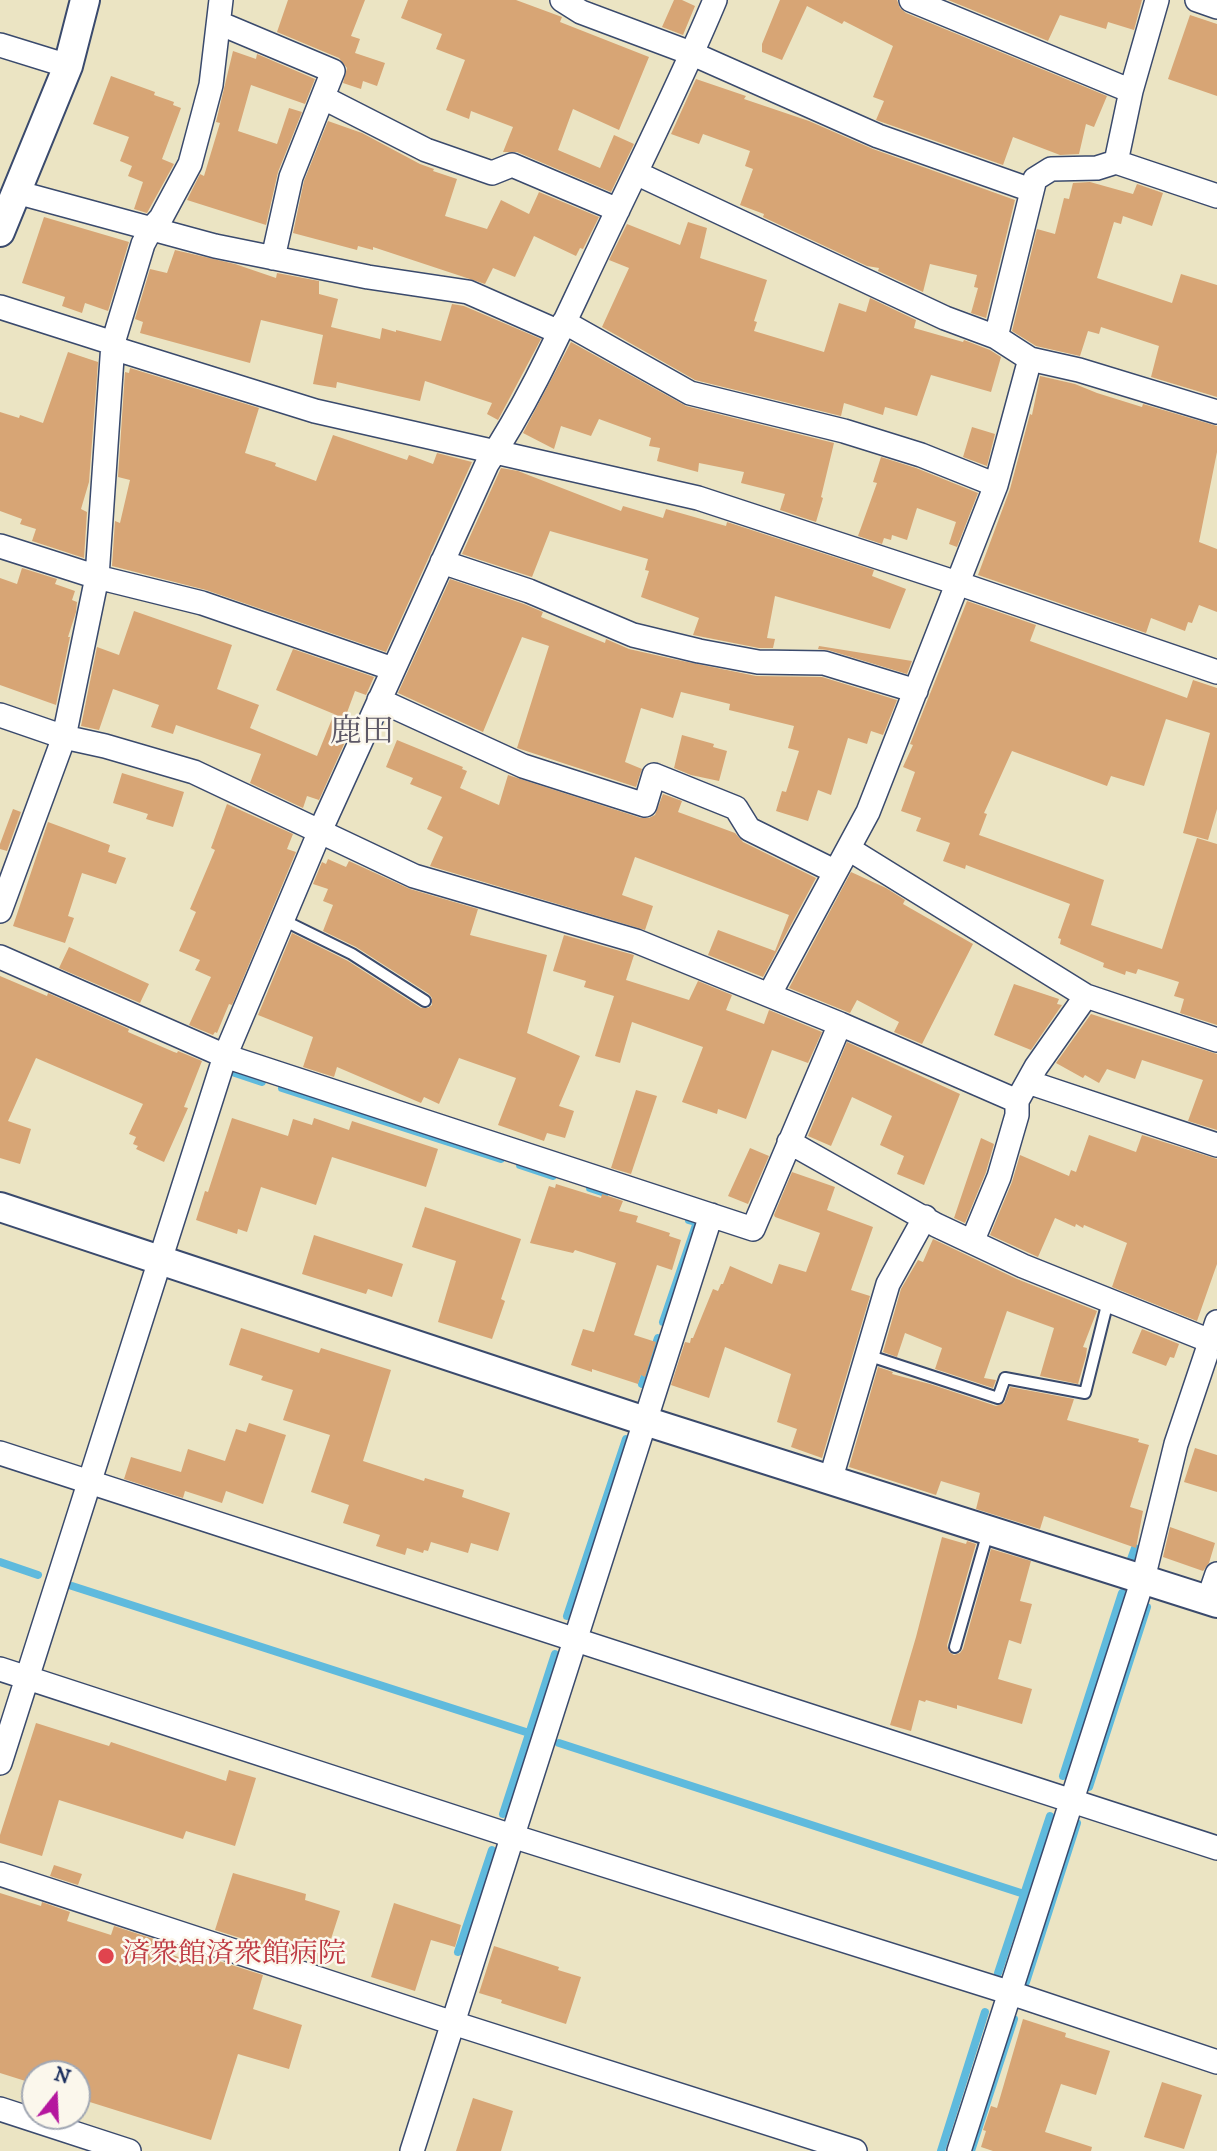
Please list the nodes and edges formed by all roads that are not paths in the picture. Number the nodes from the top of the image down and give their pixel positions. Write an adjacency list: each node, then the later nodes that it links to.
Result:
1 (85, 0): 12 (street)
2 (221, 0): 9 (street)
3 (562, 0): 11 (street)
4 (715, 0): 11 (street)
5 (911, 0): 13 (street)
6 (1157, 0): 13 (street)
7 (1197, 0): 8 (street)
8 (1217, 7)
9 (219, 23): 14 (street); 21 (street)
10 (0, 45): 12 (street)
11 (693, 54): 16 (street); 17 (street)
12 (68, 66): 18 (street)
13 (1131, 91): 15 (street)
14 (324, 97): 20 (street); 23 (street)
15 (1116, 162): 17 (street); 19 (street)
16 (636, 173): 20 (street); 26 (street)
17 (1031, 190): 26 (street)
18 (16, 192): 21 (street); 22 (street)
19 (1217, 196)
20 (618, 210): 25 (street)
21 (151, 229): 23 (street); 27 (street)
22 (0, 232)
23 (272, 258): 25 (street)
24 (0, 307): 27 (street)
25 (562, 327): 30 (street); 31 (street)
26 (996, 337): 28 (street)
27 (113, 345): 30 (street); 34 (street)
28 (1030, 359): 29 (street); 31 (street)
29 (1217, 412)
30 (496, 451): 33 (street); 35 (street)
31 (996, 485): 35 (street)
32 (0, 546): 34 (street)
33 (442, 562): 36 (street); 38 (street)
34 (97, 577): 36 (street); 41 (street)
35 (957, 583): 37 (street); 38 (street)
36 (393, 669): 39 (street)
37 (1217, 672)
38 (916, 691): 43 (street)
39 (379, 700): 42 (street); 44 (street)
40 (0, 715): 41 (street)
41 (64, 737): 42 (street); 45 (street)
42 (320, 831): 46 (street); 48 (street)
43 (849, 849): 44 (street); 49 (street)
44 (835, 871): 48 (street)
45 (0, 911)
46 (283, 920): 50 (lane); 53 (street)
47 (0, 957): 53 (street)
48 (769, 995): 51 (street)
49 (1086, 996): 52 (street); 54 (street)
50 (425, 1001)
51 (840, 1024): 54 (street); 55 (street)
52 (1217, 1040)
53 (225, 1056): 58 (street); 61 (street)
54 (1023, 1091): 56 (street); 60 (street)
55 (789, 1142): 58 (street); 59 (street)
56 (1217, 1145)
57 (0, 1207): 61 (street)
58 (711, 1215): 65 (street)
59 (925, 1217): 60 (street); 64 (street)
60 (972, 1242): 62 (street)
61 (160, 1259): 65 (street); 68 (street)
62 (1108, 1301): 63 (street); 64 (lane)
63 (1215, 1328): 70 (street)
64 (867, 1355): 67 (street)
65 (645, 1421): 67 (street); 72 (street)
66 (0, 1453): 68 (street)
67 (830, 1481): 69 (street)
68 (89, 1482): 72 (street); 75 (street)
69 (988, 1531): 70 (street); 73 (lane)
70 (1143, 1579): 71 (street); 77 (street)
71 (1214, 1592)
72 (575, 1641): 77 (street); 78 (street)
73 (955, 1647)
74 (0, 1669): 75 (street)
75 (27, 1678): 76 (street); 78 (street)
76 (0, 1763)
77 (1071, 1801): 79 (street); 81 (street)
78 (512, 1836): 81 (street); 82 (street)
79 (1217, 1848)
80 (0, 1874): 82 (street)
81 (1011, 1993): 83 (street); 88 (street)
82 (453, 2023): 86 (street); 87 (street)
83 (1217, 2062)
84 (0, 2109): 85 (street)
85 (129, 2151)
86 (412, 2151)
87 (855, 2151)
88 (959, 2151)

